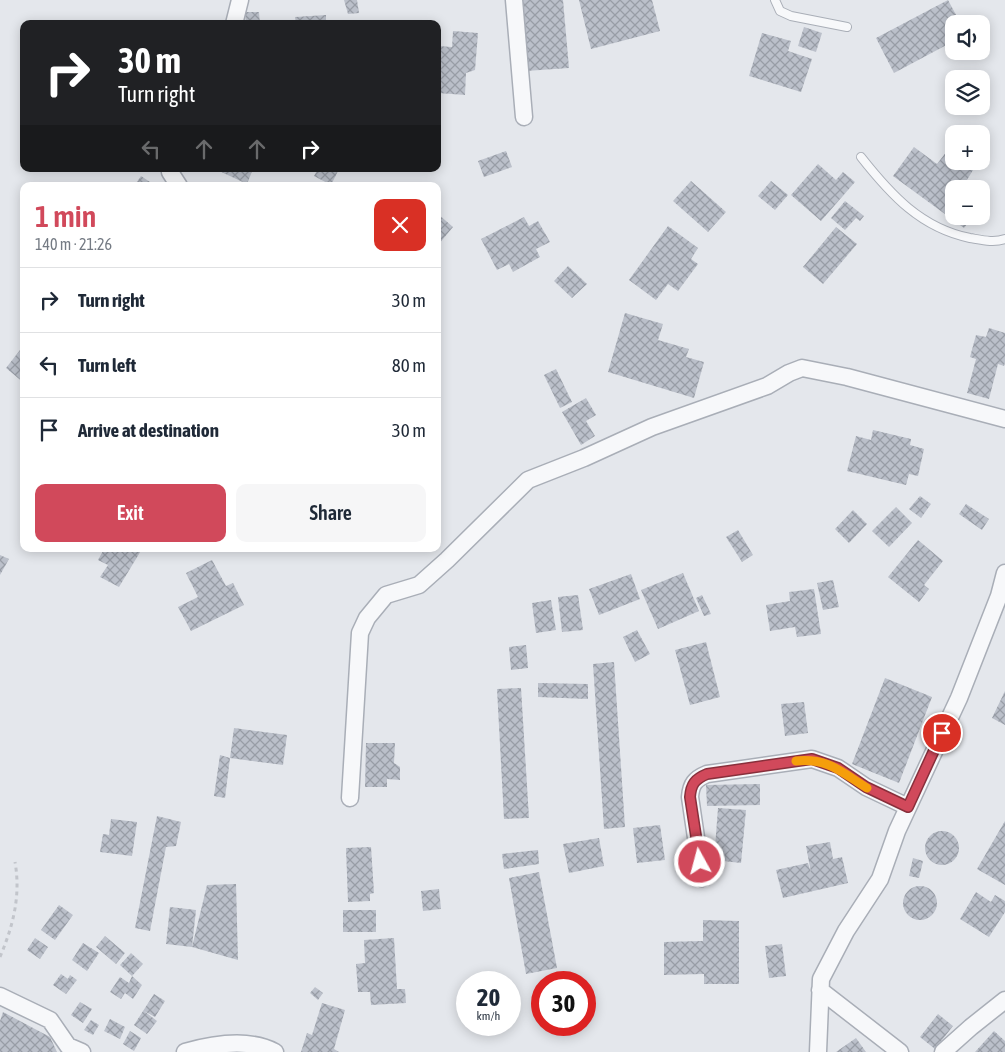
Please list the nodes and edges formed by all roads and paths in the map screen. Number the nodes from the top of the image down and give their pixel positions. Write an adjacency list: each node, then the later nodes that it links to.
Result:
1 (240, 0): 4 (street)
2 (514, 0): 6 (street)
3 (775, 0): 5 (lane)
4 (235, 20)
5 (847, 27)
6 (524, 117)
7 (861, 157): 8 (lane)
8 (1005, 239)
9 (1005, 419): 11 (street)
10 (1005, 574): 12 (street)
11 (350, 798)
12 (908, 807): 14 (street); 16 (street)
13 (16, 862): 15 (path)
14 (702, 878)
15 (0, 957)
16 (820, 990): 22 (street); 23 (street)
17 (0, 996): 19 (street)
18 (1005, 1000): 24 (street)
19 (72, 1050)
20 (185, 1052): 21 (street)
21 (275, 1052)
22 (818, 1052)
23 (900, 1052)
24 (943, 1052)

